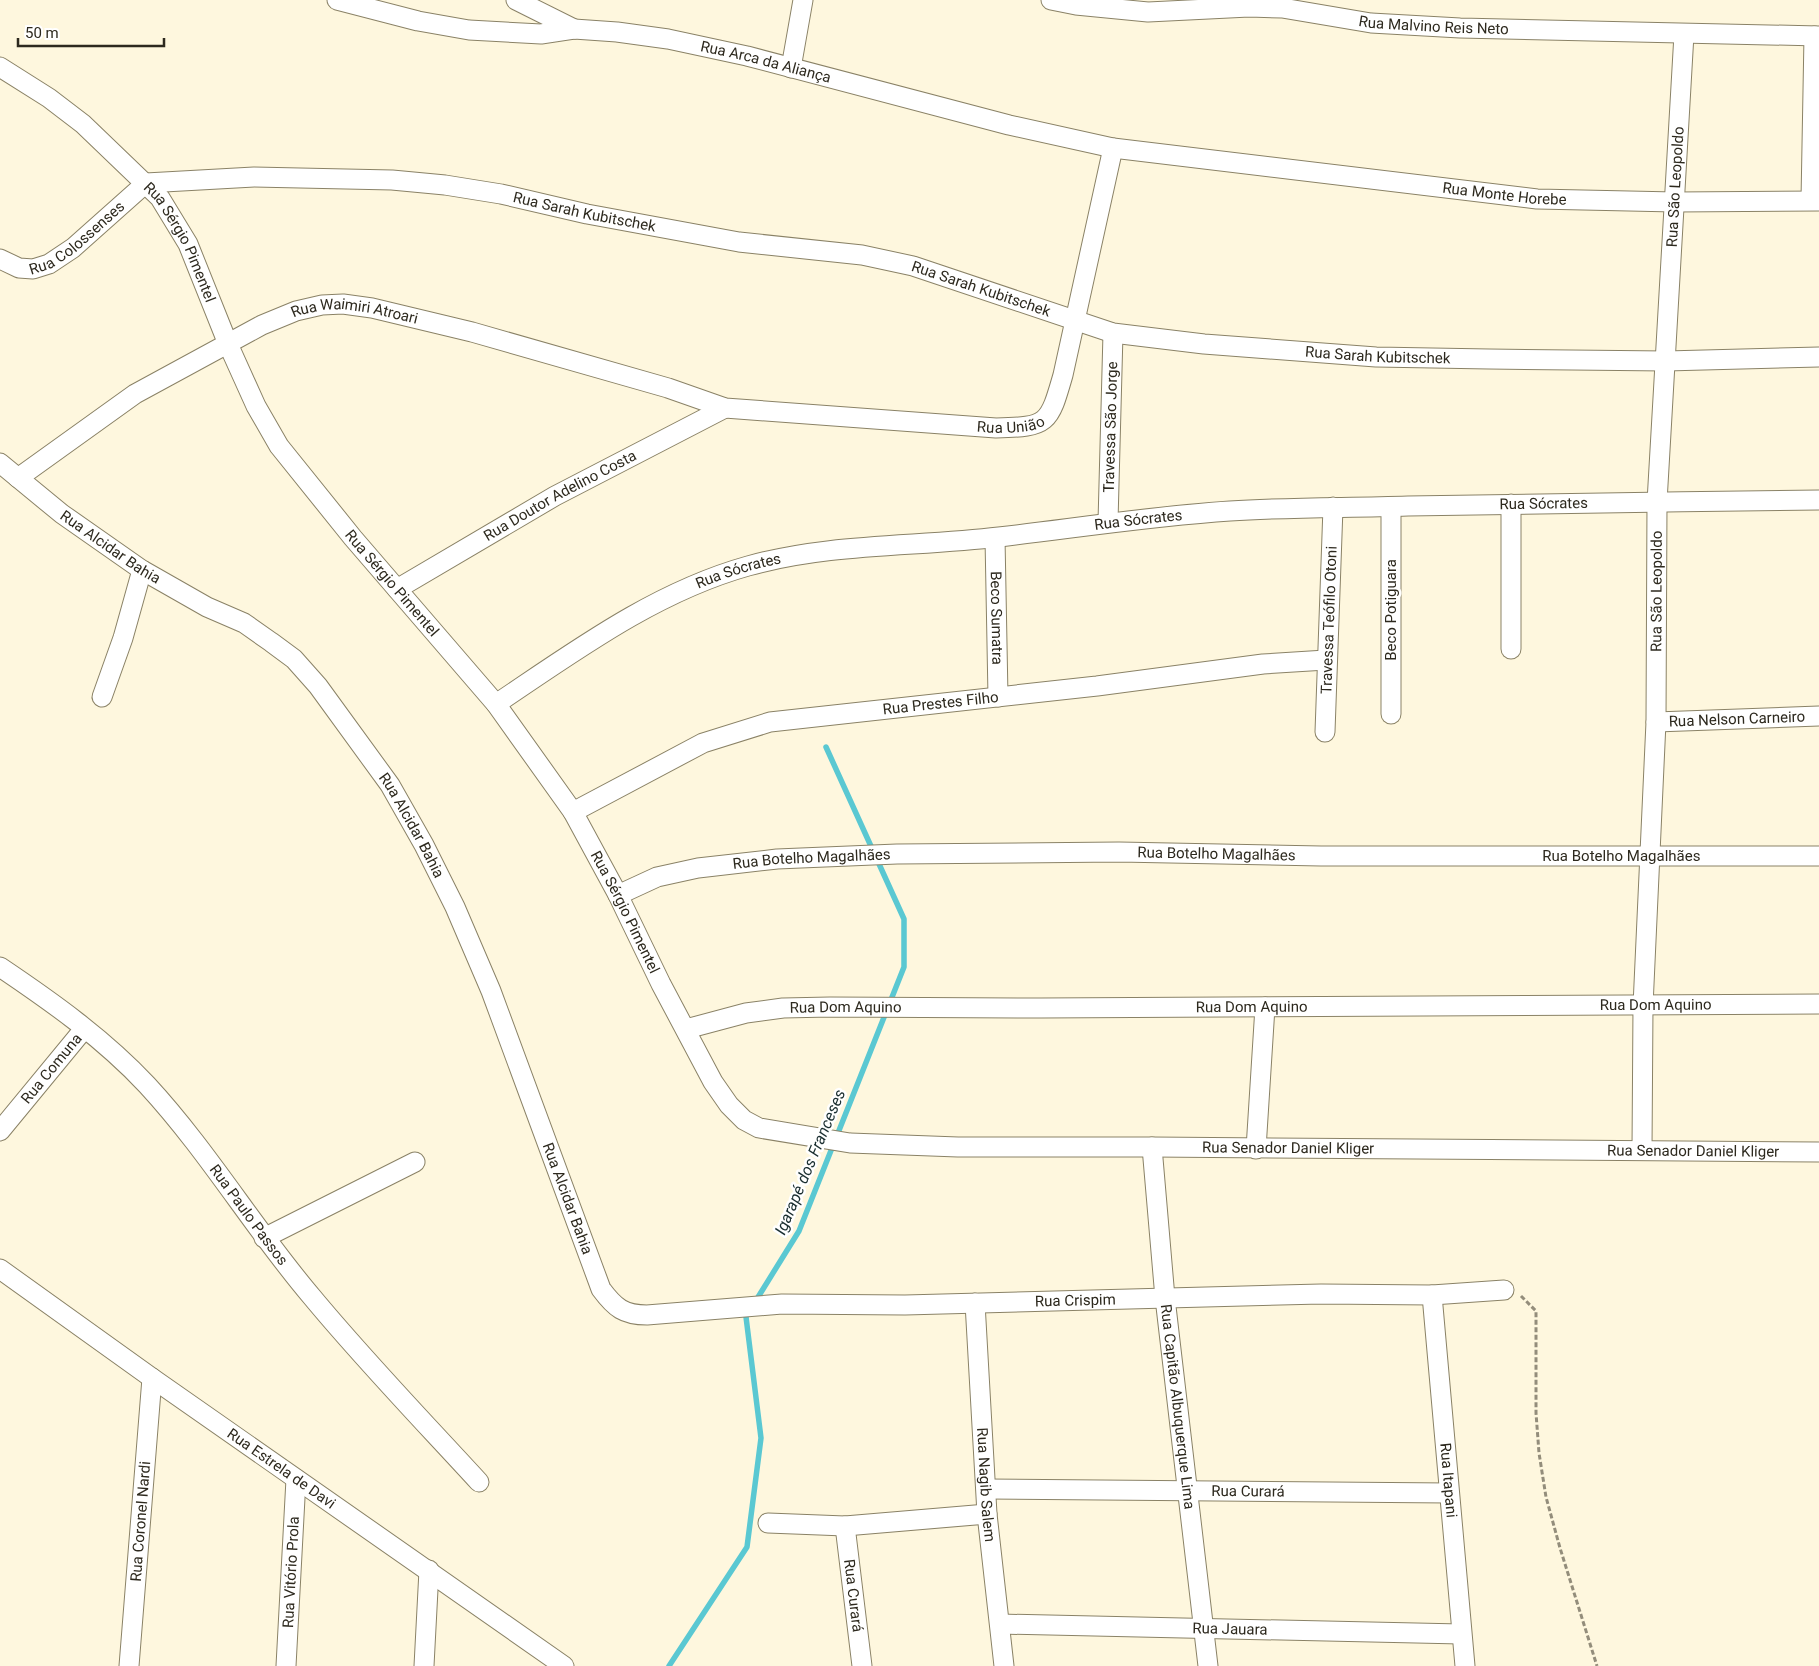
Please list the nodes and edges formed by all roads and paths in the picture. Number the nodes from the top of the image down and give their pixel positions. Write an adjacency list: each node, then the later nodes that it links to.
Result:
1 (337, 0): 5 (street, Rua Arca da Aliança)
2 (516, 0): 5 (street)
3 (804, 0): 9 (street)
4 (1051, 0): 6 (street, Rua Malvino Reis Neto)
5 (574, 29): 9 (street, Rua Arca da Aliança)
6 (1684, 34): 7 (street, Rua Malvino Reis Neto); 14 (street, Rua São Leopoldo)
7 (1816, 36): 13 (street)
8 (0, 67): 12 (street, Rua Sérgio Pimentel)
9 (791, 68): 10 (street, Rua Arca da Aliança)
10 (1113, 148): 11 (street, Rua Arca da Aliança); 16 (street, Rua União)
11 (1191, 157): 14 (street, Rua Monte Horebe)
12 (146, 183): 15 (street, Rua Colossenses); 16 (street, Rua Sarah Kubitschek); 18 (street, Rua Sérgio Pimentel)
13 (1815, 200): 14 (street, Rua Monte Horebe)
14 (1675, 202): 20 (street, Rua São Leopoldo)
15 (0, 259)
16 (1074, 321): 17 (street, Rua Sarah Kubitschek); 21 (street, Rua União)
17 (1113, 333): 20 (street, Rua Sarah Kubitschek); 29 (street, Travessa São Jorge)
18 (228, 344): 21 (street, Rua Waimiri Atroari); 23 (street, Rua Waimiri Atroari); 32 (street, Rua Sérgio Pimentel)
19 (1819, 357): 20 (street, Rua Sarah Kubitschek)
20 (1666, 361): 25 (street, Rua São Leopoldo)
21 (726, 408): 32 (street, Rua Doutor Adelino Costa)
22 (0, 463): 23 (street, Rua Alcidar Bahia)
23 (18, 478): 31 (street, Rua Alcidar Bahia)
24 (1819, 500): 25 (street, Rua Sócrates)
25 (1656, 502): 26 (street, Rua Sócrates); 40 (street, Rua São Leopoldo)
26 (1511, 504): 28 (street, Rua Sócrates); 33 (street)
27 (1333, 507): 28 (street, Rua Sócrates); 29 (street, Rua Sócrates); 34 (street, Travessa Teófilo Otoni)
28 (1391, 507): 38 (street, Beco Potiguara)
29 (1108, 522): 30 (street, Rua Sócrates)
30 (995, 538): 36 (street, Beco Sumatra); 37 (street, Rua Sócrates)
31 (142, 570): 35 (street); 65 (street, Rua Alcidar Bahia)
32 (397, 588): 37 (street, Rua Sérgio Pimentel)
33 (1511, 649)
34 (1326, 660): 36 (street, Rua Prestes Filho); 41 (street, Travessa Teófilo Otoni)
35 (102, 697)
36 (998, 697): 42 (street, Rua Prestes Filho)
37 (496, 704): 42 (street, Rua Sérgio Pimentel)
38 (1391, 714)
39 (1819, 716): 40 (street, Rua Nelson Carneiro)
40 (1656, 722): 43 (street, Rua São Leopoldo)
41 (1325, 732)
42 (573, 812): 45 (street, Rua Sérgio Pimentel)
43 (1648, 855): 44 (street, Rua Botelho Magalhães); 45 (street, Rua Botelho Magalhães); 48 (street, Rua São Leopoldo)
44 (1819, 856)
45 (618, 895): 51 (street, Rua Sérgio Pimentel)
46 (0, 967): 50 (street, Rua Paulo Passos)
47 (1819, 1004): 48 (street, Rua Dom Aquino)
48 (1643, 1006): 49 (street, Rua Dom Aquino); 56 (street, Rua São Leopoldo)
49 (1265, 1008): 51 (street, Rua Dom Aquino); 55 (street)
50 (84, 1029): 53 (street, Rua Comuna); 59 (street, Rua Paulo Passos)
51 (686, 1029): 52 (street, Rua Sérgio Pimentel)
52 (759, 1128): 54 (street, Rua Senador Daniel Kliger)
53 (0, 1131)
54 (1152, 1147): 55 (street, Rua Senador Daniel Kliger); 63 (street, Rua Capitão Albuquerque Lima)
55 (1256, 1149): 56 (street, Rua Senador Daniel Kliger)
56 (1642, 1150): 57 (street, Rua Senador Daniel Kliger)
57 (1819, 1152)
58 (415, 1162): 59 (street)
59 (264, 1238): 68 (street, Rua Paulo Passos)
60 (0, 1268): 66 (street, Rua Estrela de Davi)
61 (1504, 1290): 62 (street, Rua Crispim); 87 (path)
62 (1432, 1295): 63 (street, Rua Crispim); 71 (street, Rua Itapani)
63 (1165, 1298): 64 (street, Rua Crispim); 70 (street, Rua Capitão Albuquerque Lima)
64 (975, 1304): 65 (street, Rua Crispim); 69 (street, Rua Nagib Salem)
65 (647, 1316)
66 (152, 1378): 67 (street, Rua Estrela de Davi); 79 (street, Rua Coronel Nardi)
67 (296, 1479): 75 (street, Rua Estrela de Davi); 80 (street, Rua Vitório Prola)
68 (480, 1482)
69 (987, 1489): 70 (street, Rua Curará); 72 (street, Rua Nagib Salem)
70 (1186, 1489): 71 (street, Rua Curará); 77 (street, Rua Capitão Albuquerque Lima)
71 (1449, 1493): 78 (street, Rua Itapani)
72 (987, 1514): 74 (street); 76 (street, Rua Nagib Salem)
73 (768, 1523): 74 (street)
74 (845, 1526): 83 (street, Rua Curará)
75 (429, 1570): 81 (street); 82 (street, Rua Estrela de Davi)
76 (1000, 1624): 77 (street, Rua Jauara); 84 (street, Rua Nagib Salem)
77 (1202, 1629): 78 (street, Rua Jauara); 85 (street, Rua Capitão Albuquerque Lima)
78 (1461, 1634): 86 (street, Rua Itapani)
79 (129, 1666)
80 (286, 1666)
81 (424, 1666)
82 (564, 1666)
83 (862, 1666)
84 (1004, 1666)
85 (1208, 1666)
86 (1465, 1666)
87 (1597, 1666)

